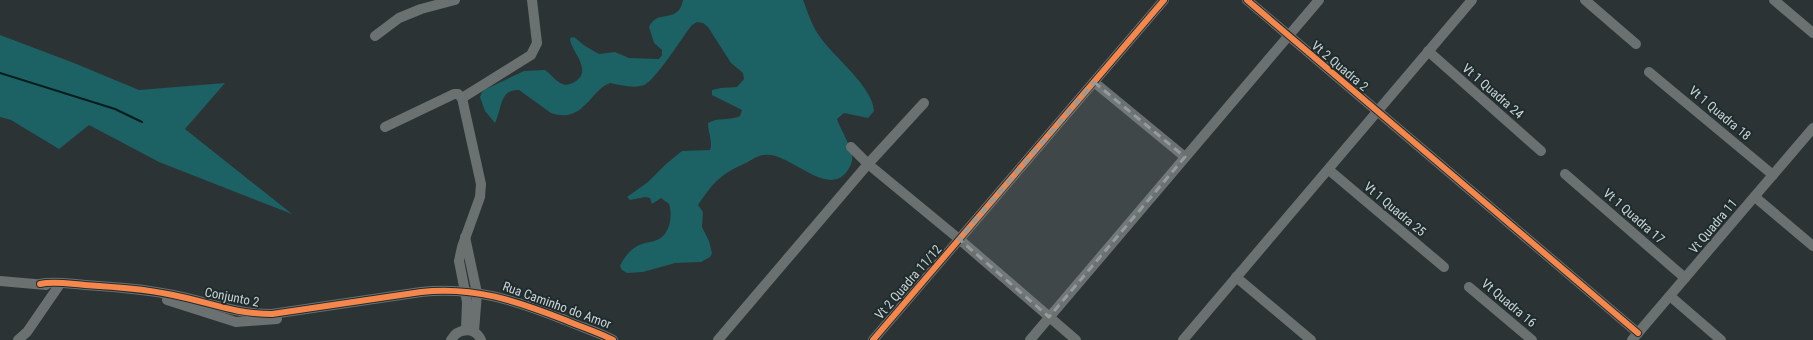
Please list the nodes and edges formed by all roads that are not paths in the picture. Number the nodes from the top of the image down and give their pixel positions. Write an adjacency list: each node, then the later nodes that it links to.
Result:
1 (454, 0): 10 (street)
2 (532, 0): 16 (street)
3 (1164, 0): 15 (street, Vt 2 Quadra 11/12)
4 (1247, 0): 11 (street, Vt 2 Quadra 2)
5 (1319, 0): 11 (street)
6 (1472, 0): 13 (street)
7 (1585, 0): 12 (street)
8 (1774, 0): 9 (street)
9 (1813, 33)
10 (375, 36)
11 (1288, 36): 18 (street, Vt 2 Quadra 2); 23 (street)
12 (1636, 44)
13 (1428, 51): 18 (street); 22 (street, Vt 1 Quadra 24)
14 (1650, 72): 27 (street, Vt 1 Quadra 18)
15 (1094, 82): 23 (street); 29 (street, Vt 2 Quadra 11/12)
16 (462, 98): 19 (street); 30 (street)
17 (924, 103): 24 (street)
18 (1377, 112): 25 (street); 44 (street, Vt 2 Quadra 2)
19 (385, 127)
20 (1811, 134): 27 (street, Vt Quadra 11)
21 (851, 146): 24 (street)
22 (1541, 151)
23 (1185, 157): 42 (street)
24 (868, 164): 29 (street); 49 (street)
25 (1329, 170): 32 (street, Vt 1 Quadra 25); 33 (street)
26 (1565, 174): 34 (street, Vt 1 Quadra 17)
27 (1773, 175): 28 (street, Vt Quadra 11)
28 (1754, 196): 31 (street); 34 (street, Vt Quadra 11)
29 (959, 239): 42 (street); 50 (street, Vt 2 Quadra 11/12)
30 (466, 240): 39 (street); 40 (street)
31 (1813, 246)
32 (1444, 267)
33 (1236, 277): 53 (street); 54 (street)
34 (1685, 278): 41 (street, Vt Quadra 11)
35 (0, 281): 36 (street, Conjunto 2)
36 (59, 286): 38 (street, Conjunto 2); 45 (street)
37 (1469, 286): 55 (street, Vt Quadra 16)
38 (444, 290): 39 (street, Rua Caminho do Amor)
39 (466, 291): 40 (street, Rua Caminho do Amor); 43 (street)
40 (477, 293): 43 (street); 48 (street, Rua Caminho do Amor)
41 (1670, 296): 44 (street, Vt Quadra 11); 56 (street)
42 (1049, 317): 51 (street); 52 (street)
43 (470, 330): 46 (street); 47 (street)
44 (1635, 336)
45 (18, 340)
46 (451, 340)
47 (481, 340)
48 (613, 340)
49 (718, 340)
50 (873, 340)
51 (1030, 340)
52 (1076, 340)
53 (1183, 340)
54 (1311, 340)
55 (1532, 340)
56 (1721, 340)

